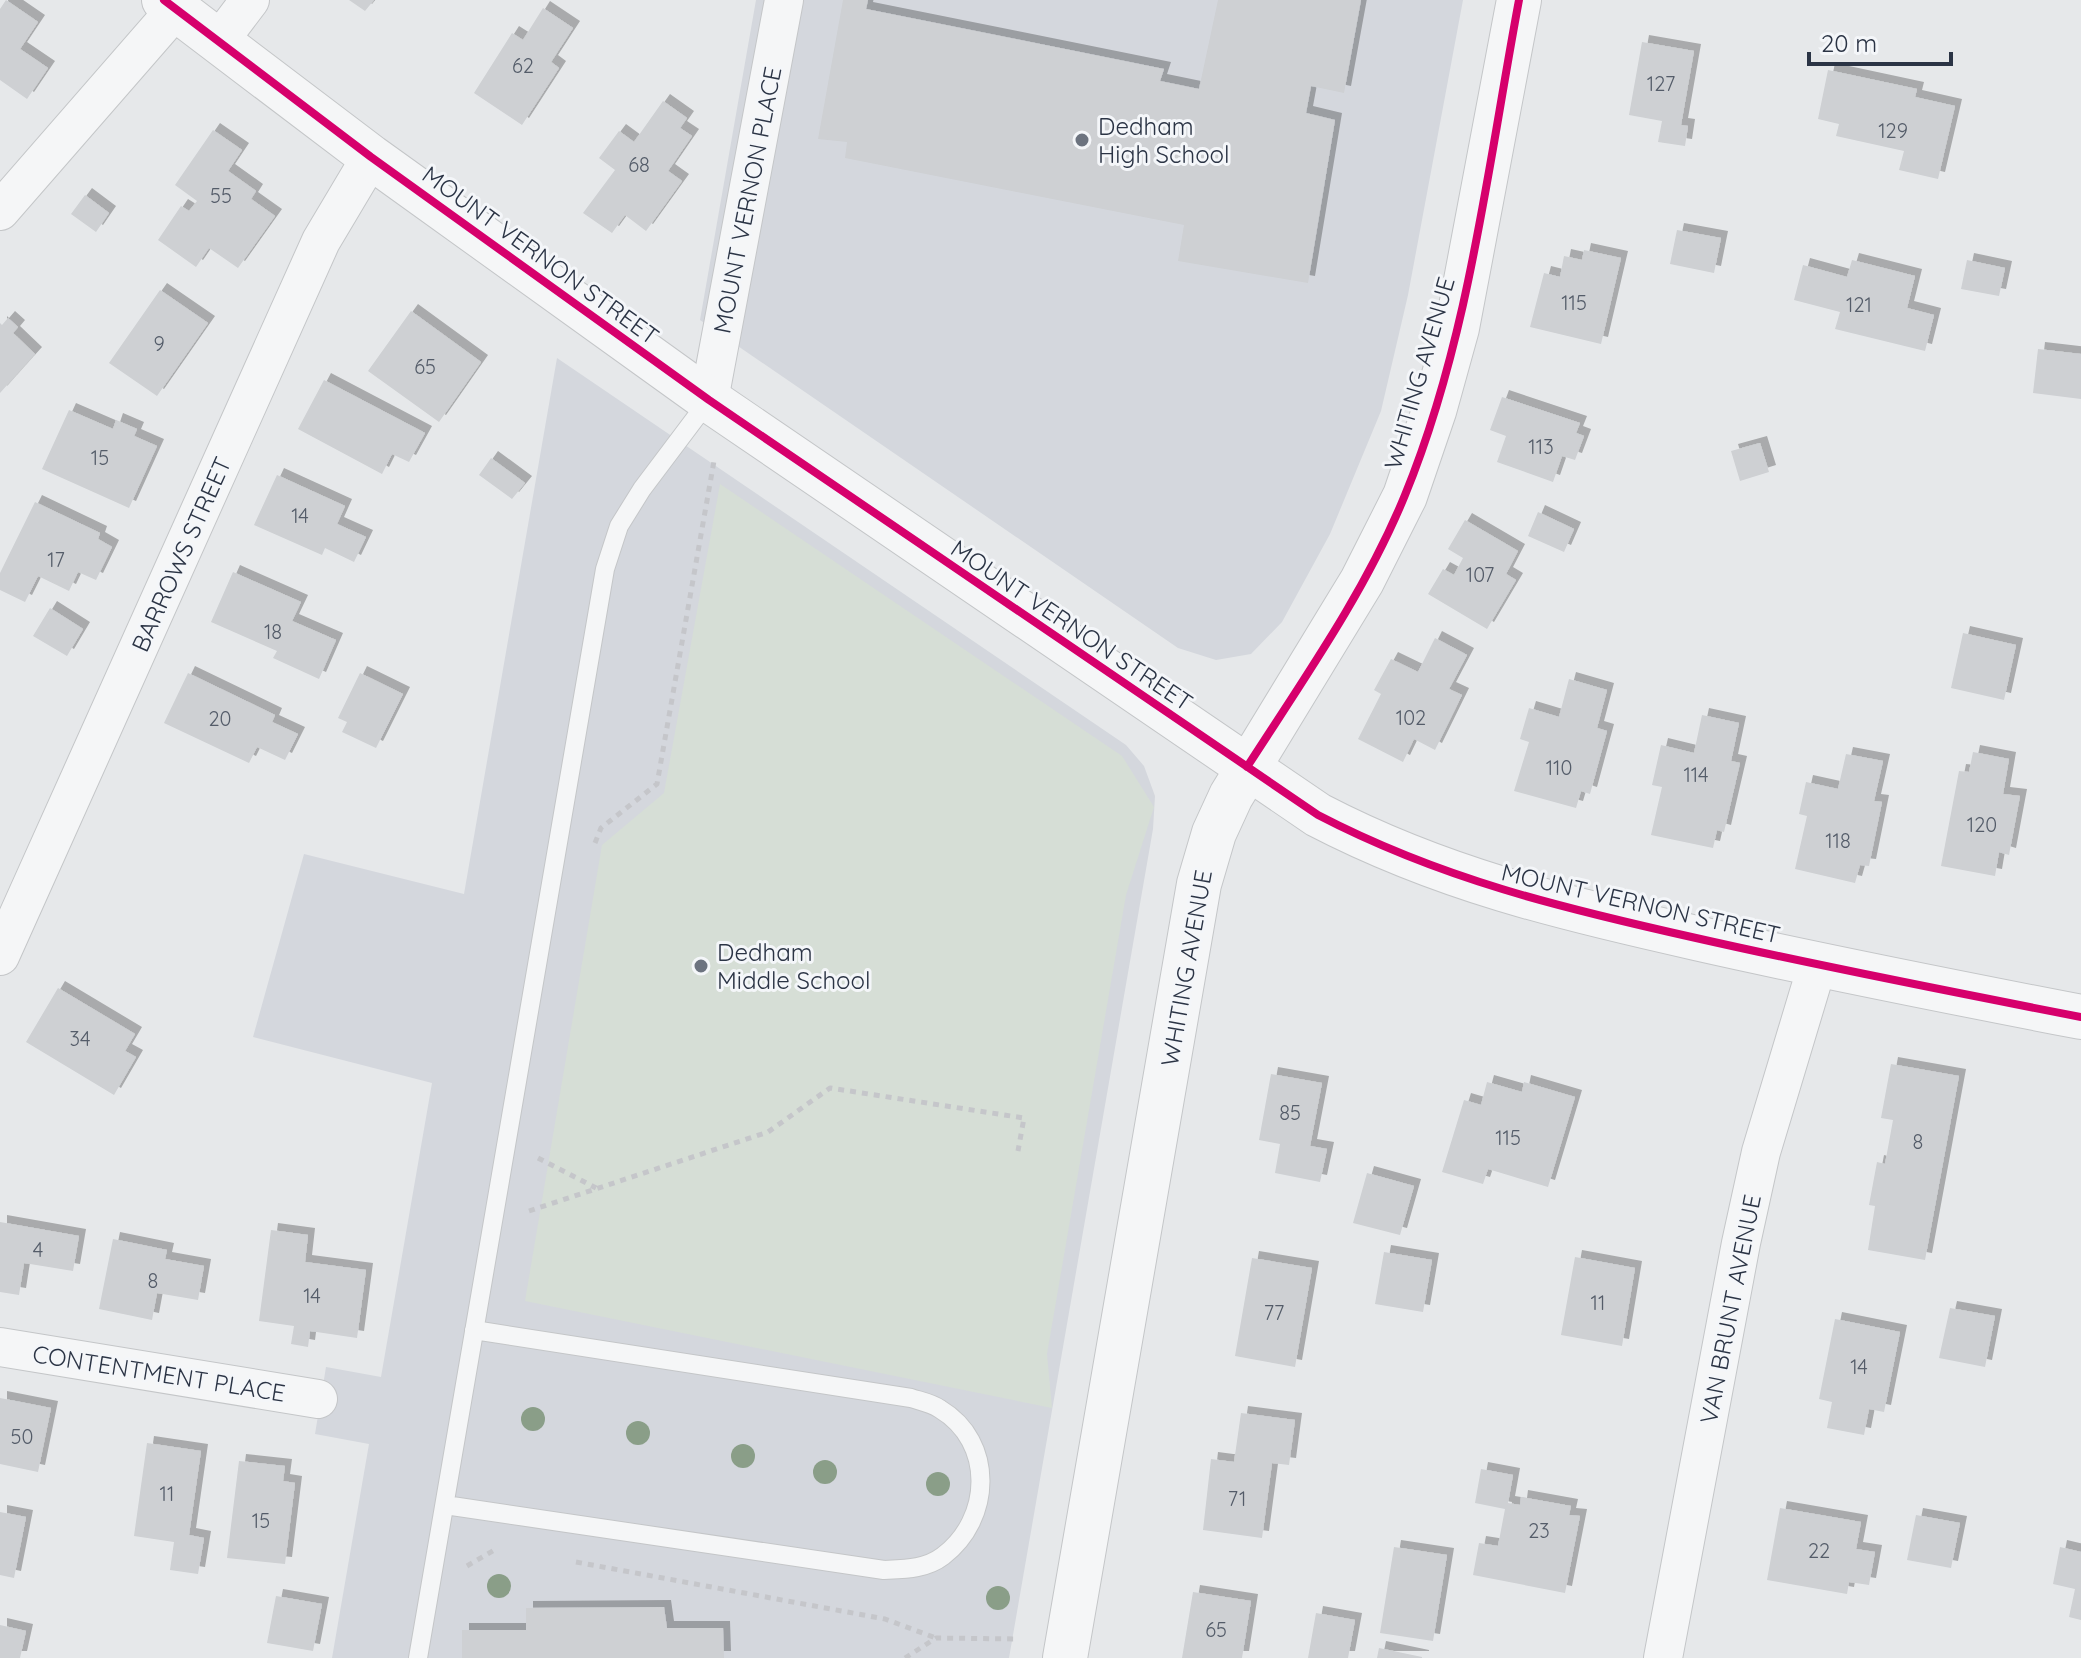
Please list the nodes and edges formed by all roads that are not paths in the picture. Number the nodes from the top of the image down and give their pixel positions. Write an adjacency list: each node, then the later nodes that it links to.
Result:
1 (250, 0): 5 (street)
2 (784, 0): 8 (street, MOUNT VERNON PLACE)
3 (1519, 0): 9 (street, WHITING AVENUE)
4 (170, 5): 5 (street, MOUNT VERNON STREET); 7 (street)
5 (219, 41): 6 (street, MOUNT VERNON STREET)
6 (371, 157): 8 (street, MOUNT VERNON STREET); 10 (street, BARROWS STREET)
7 (0, 211)
8 (709, 400): 9 (street, MOUNT VERNON STREET); 13 (lane)
9 (1247, 767): 11 (street, MOUNT VERNON STREET); 18 (street, WHITING AVENUE)
10 (0, 956)
11 (1817, 966): 12 (street, MOUNT VERNON STREET); 19 (street, VAN BRUNT AVENUE)
12 (2081, 1017)
13 (474, 1330): 16 (lane); 16 (lane)
14 (0, 1347): 15 (street, CONTENTMENT PLACE)
15 (318, 1399)
16 (445, 1505): 17 (lane)
17 (418, 1658)
18 (1065, 1658)
19 (1663, 1658)

